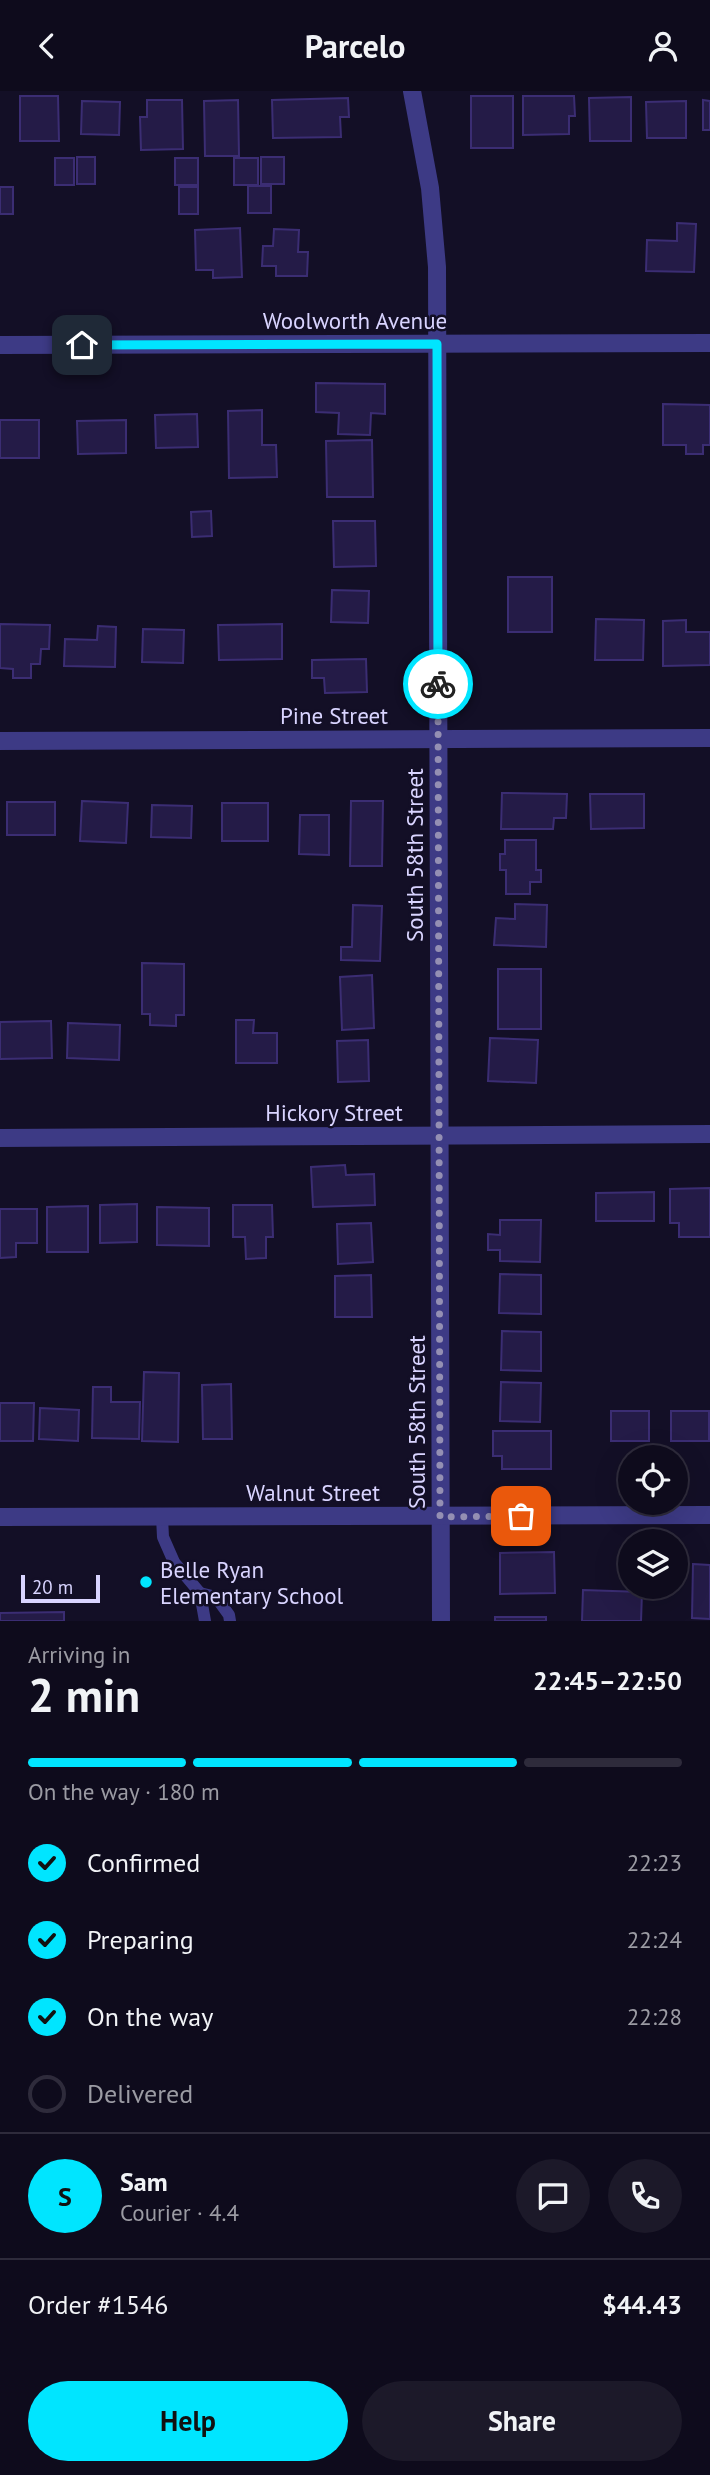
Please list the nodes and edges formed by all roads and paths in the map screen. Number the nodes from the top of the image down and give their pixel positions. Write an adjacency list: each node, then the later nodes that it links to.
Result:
1 (412, 91): 3 (street, South 58th Street)
2 (710, 343): 3 (street, Woolworth Avenue)
3 (437, 344): 4 (street, Woolworth Avenue); 6 (street, South 58th Street)
4 (0, 345)
5 (710, 738): 6 (street, Pine Street)
6 (438, 739): 7 (street, Pine Street); 9 (street, South 58th Street)
7 (0, 741)
8 (710, 1134): 9 (street, Hickory Street)
9 (439, 1136): 10 (street, Hickory Street); 14 (street, South 58th Street)
10 (0, 1138)
11 (710, 1515): 14 (street, Walnut Street)
12 (0, 1517): 13 (street, Walnut Street)
13 (162, 1517): 14 (street, Walnut Street); 15 (lane)
14 (440, 1517): 18 (street, South 58th Street)
15 (200, 1593): 16 (lane); 17 (lane)
16 (205, 1621)
17 (230, 1621)
18 (441, 1621)

